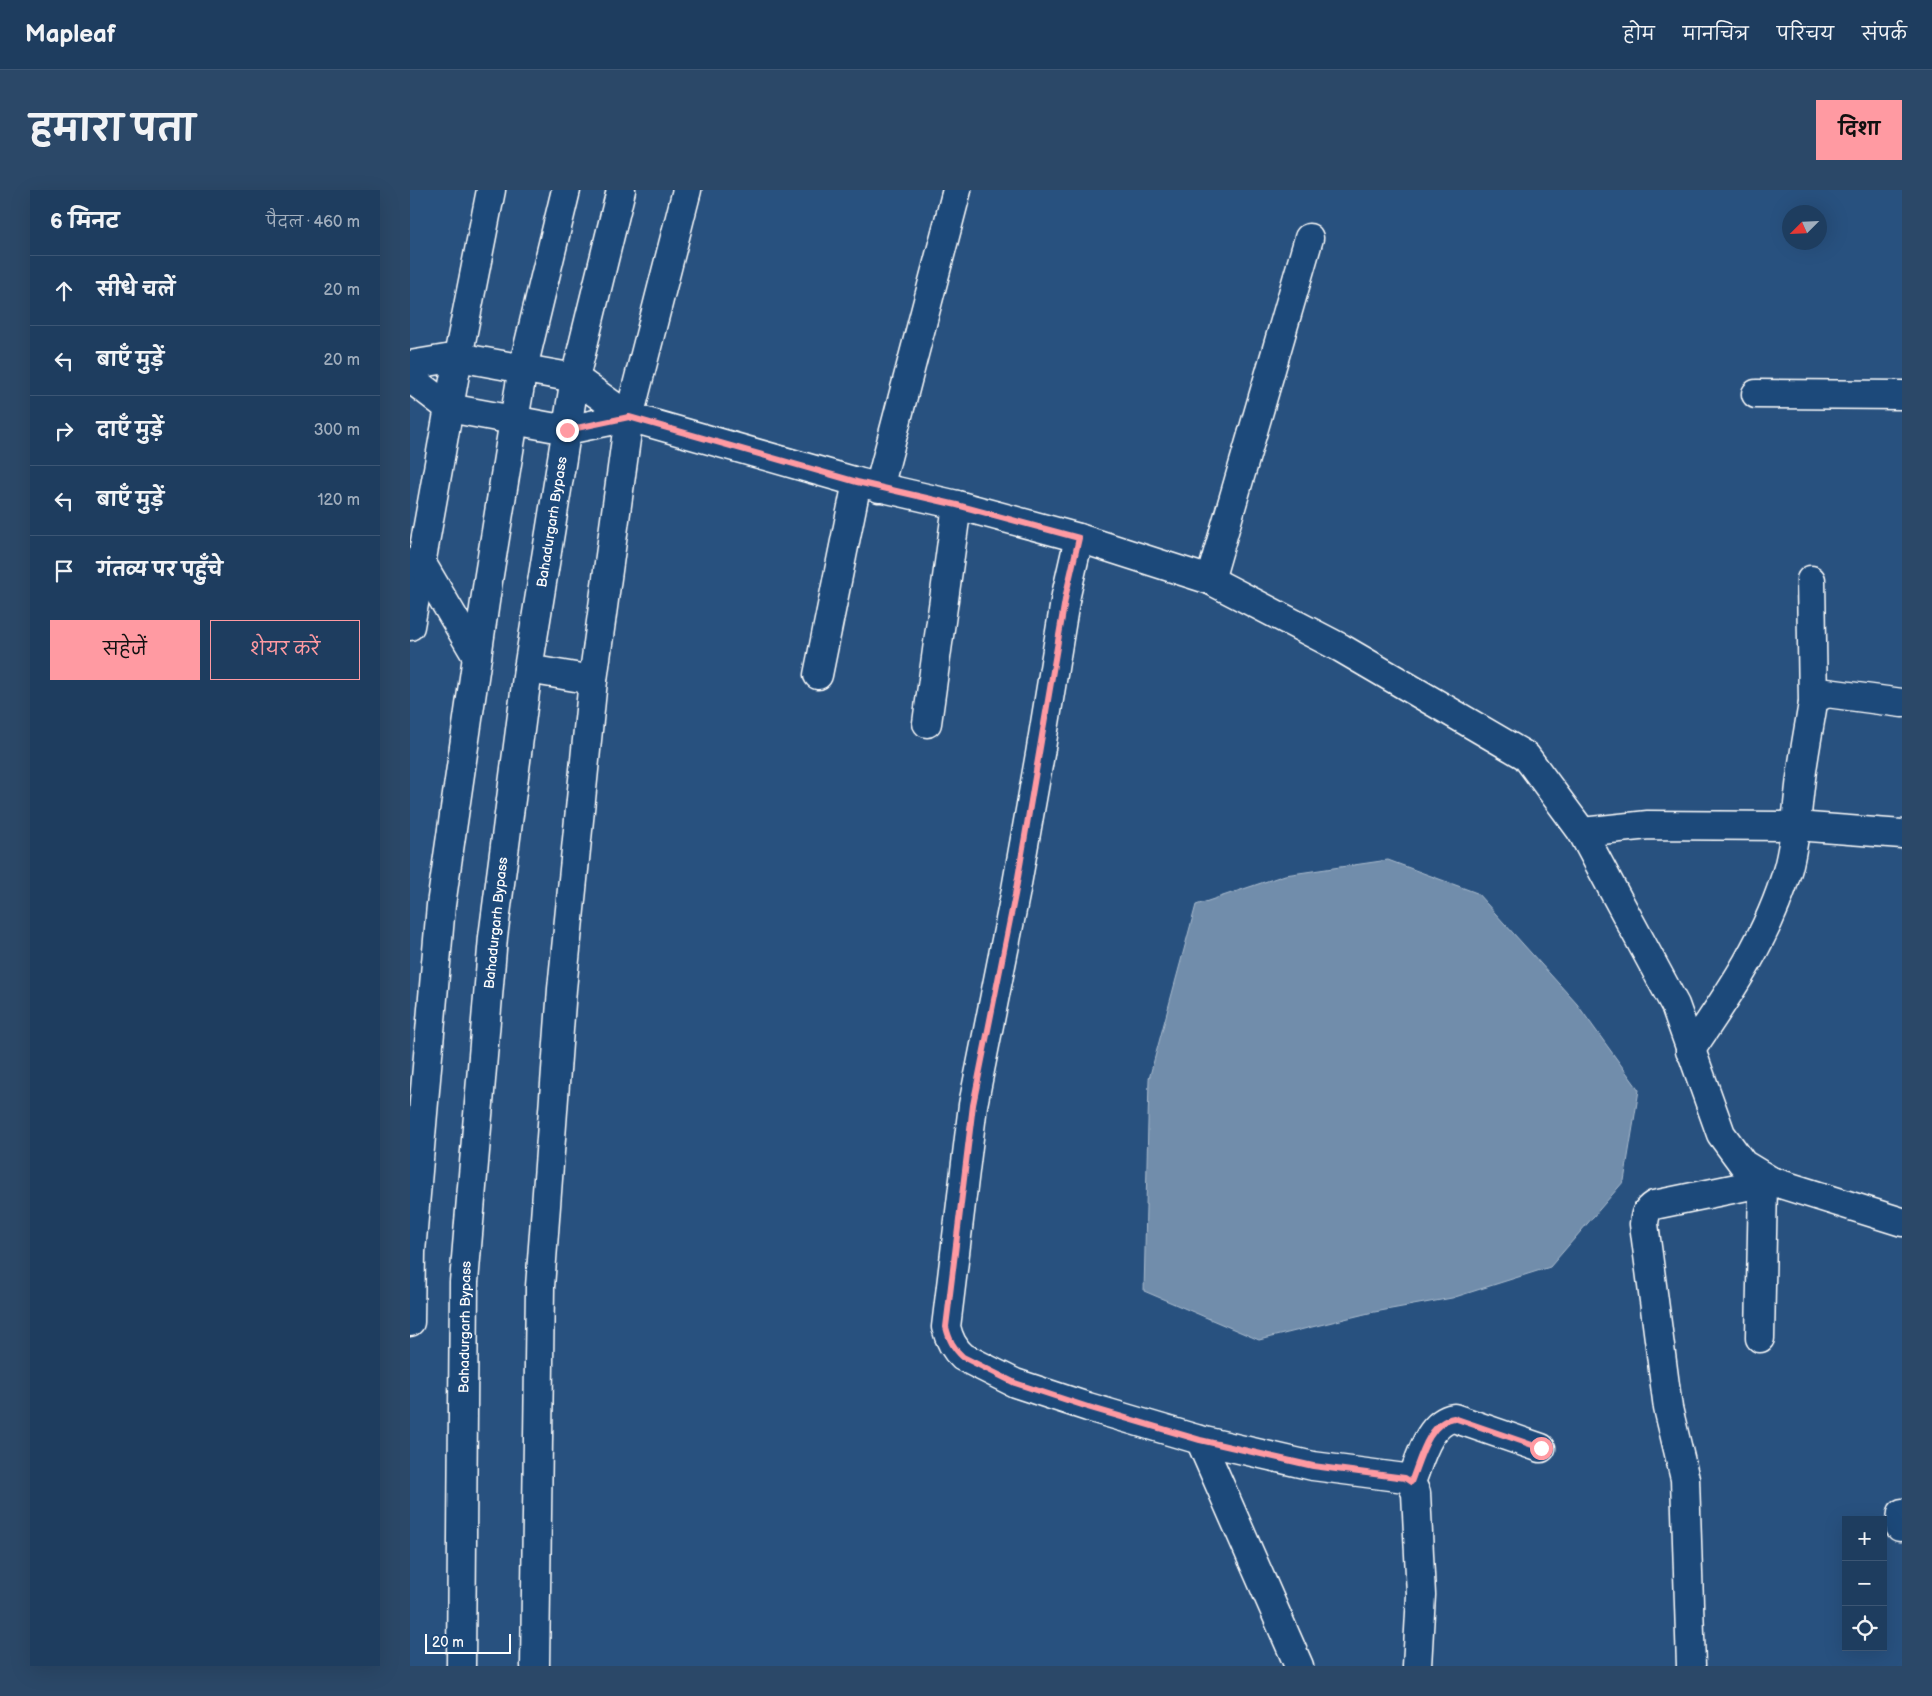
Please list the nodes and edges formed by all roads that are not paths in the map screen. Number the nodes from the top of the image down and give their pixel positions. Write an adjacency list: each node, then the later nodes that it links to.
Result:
1 (491, 190): 7 (main road)
2 (566, 190): 9 (main road)
3 (621, 190): 11 (main road, Bahadurgarh Bypass)
4 (687, 190): 15 (main road)
5 (957, 190): 18 (main road)
6 (1309, 238): 22 (main road)
7 (458, 357): 8 (main road); 9 (main road); 14 (main road)
8 (410, 365)
9 (523, 368): 11 (main road); 16 (main road)
10 (410, 378): 14 (main road)
11 (575, 378): 15 (main road); 17 (main road, Bahadurgarh Bypass)
12 (1756, 394): 13 (main road)
13 (1902, 395)
14 (449, 408): 16 (main road); 21 (main road)
15 (629, 417): 17 (main road); 18 (main road); 28 (main road)
16 (514, 420): 17 (main road); 25 (main road)
17 (567, 430): 26 (main road, Bahadurgarh Bypass)
18 (868, 485): 19 (main road); 27 (main road)
19 (957, 505): 20 (main road); 31 (main road)
20 (1079, 538): 22 (main road); 40 (main road)
21 (421, 562): 24 (main road); 25 (main road)
22 (1210, 580): 33 (main road)
23 (1811, 580): 29 (main road)
24 (410, 626)
25 (477, 657): 38 (main road)
26 (528, 669): 28 (main road); 43 (main road, Bahadurgarh Bypass)
27 (818, 675)
28 (593, 680): 44 (main road)
29 (1813, 703): 30 (main road); 32 (main road)
30 (1902, 703)
31 (927, 723)
32 (1796, 826): 33 (main road); 34 (main road); 35 (main road)
33 (1582, 832): 35 (main road)
34 (1902, 834)
35 (1690, 1051): 36 (main road)
36 (1767, 1182): 37 (main road); 39 (main road); 47 (main road)
37 (1902, 1222)
38 (410, 1322)
39 (1760, 1338)
40 (1200, 1440): 42 (main road); 45 (main road)
41 (1541, 1448): 42 (main road)
42 (1411, 1482): 46 (main road)
43 (461, 1666)
44 (535, 1666)
45 (1299, 1666)
46 (1416, 1666)
47 (1690, 1666)

